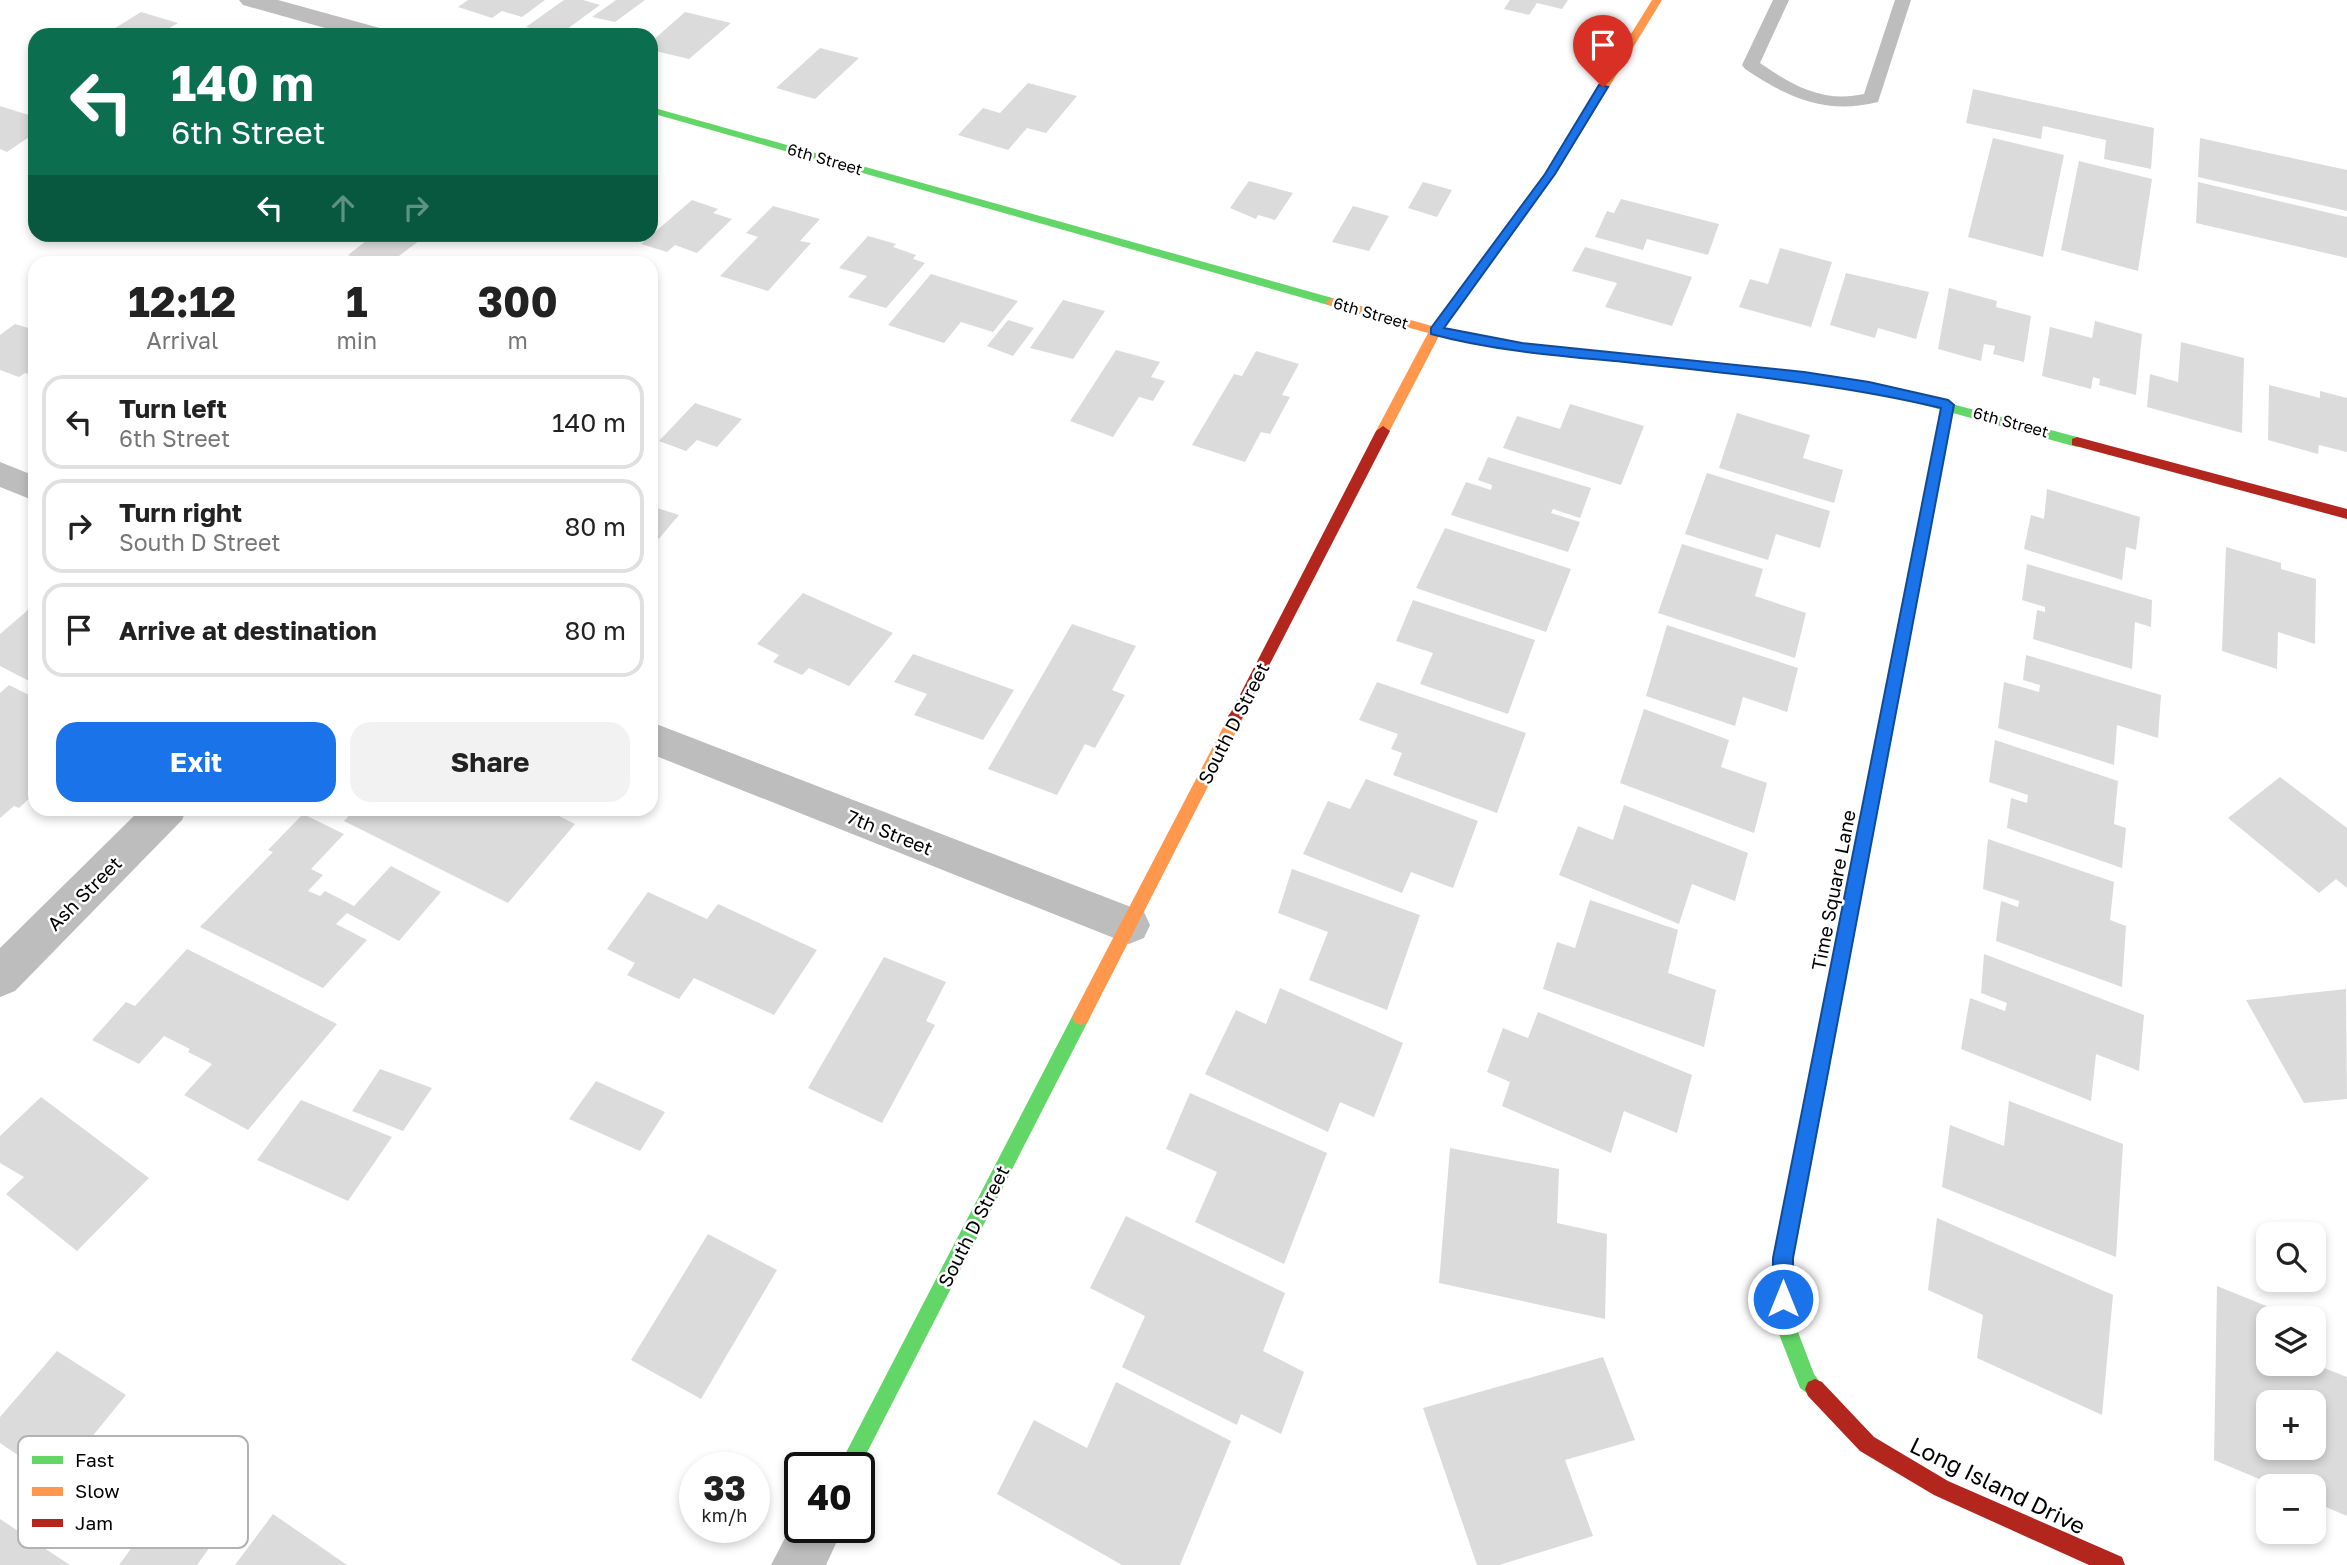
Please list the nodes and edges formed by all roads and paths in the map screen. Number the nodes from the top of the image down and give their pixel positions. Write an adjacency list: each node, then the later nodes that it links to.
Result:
1 (251, 0): 5 (street)
2 (1657, 0): 7 (street, South D Street)
3 (1781, 0): 4 (lane)
4 (1903, 0)
5 (353, 28)
6 (658, 112): 7 (street, 6th Street)
7 (1435, 331): 8 (street, 6th Street); 14 (street, South D Street)
8 (1948, 405): 11 (street, 6th Street); 16 (street, Time Square Lane)
9 (0, 474): 10 (street)
10 (28, 486)
11 (2347, 514)
12 (658, 741): 14 (street, 7th Street)
13 (160, 816): 15 (street, Ash Street)
14 (1129, 925): 17 (street, South D Street)
15 (0, 977)
16 (1807, 1381): 20 (street, Long Island Drive)
17 (856, 1452)
18 (809, 1543): 19 (street)
19 (797, 1565)
20 (2114, 1565)

